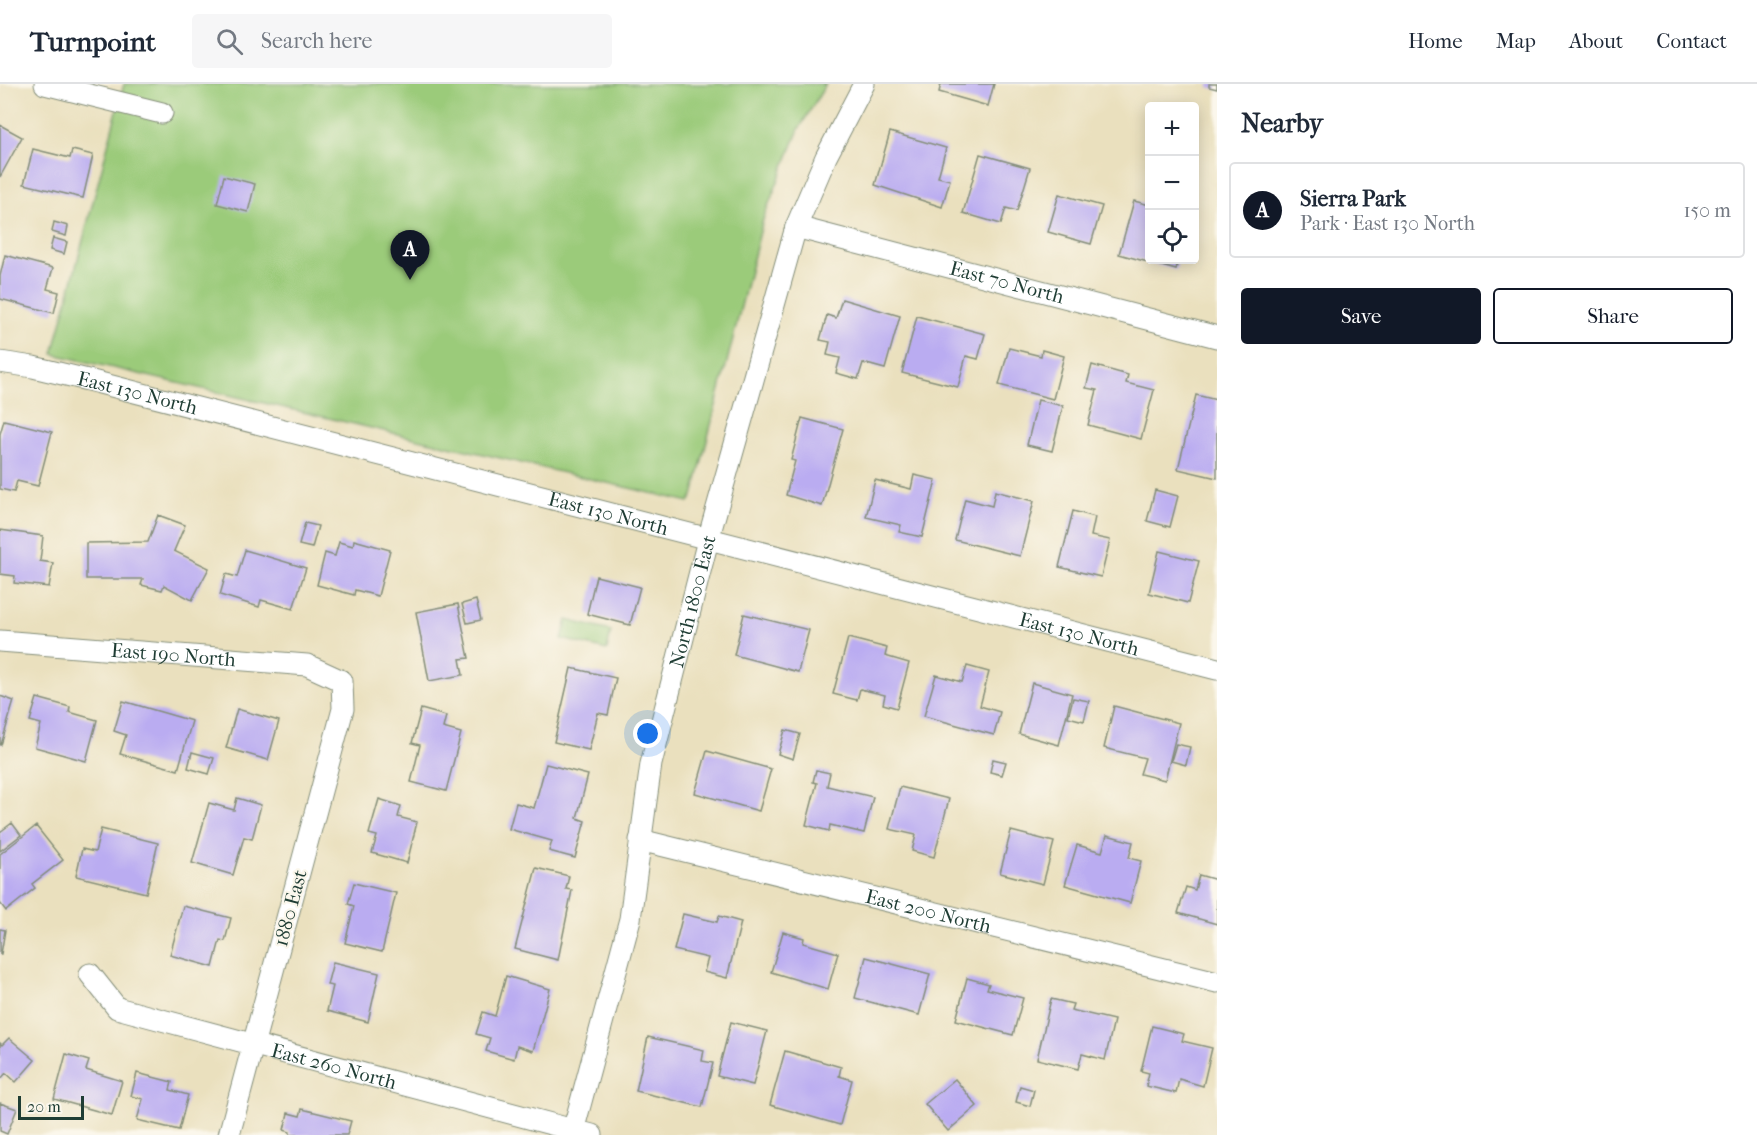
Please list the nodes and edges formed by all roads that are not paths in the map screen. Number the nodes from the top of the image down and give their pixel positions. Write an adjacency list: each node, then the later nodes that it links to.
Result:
1 (45, 84): 3 (street)
2 (864, 84): 4 (street, North 1800 East)
3 (162, 113)
4 (796, 227): 5 (street, East 70 North); 7 (street, North 1800 East)
5 (1217, 337)
6 (0, 362): 7 (street, East 130 North)
7 (708, 540): 9 (street, East 130 North); 11 (street, North 1800 East)
8 (0, 640): 10 (street, East 190 North)
9 (1217, 669)
10 (342, 681): 14 (street, 1880 East)
11 (640, 840): 13 (street, East 200 North); 15 (street, North 1800 East)
12 (90, 974): 14 (street, East 260 North)
13 (1217, 982)
14 (253, 1044): 15 (street, East 260 North); 16 (street, 1880 East)
15 (579, 1133)
16 (229, 1135)

